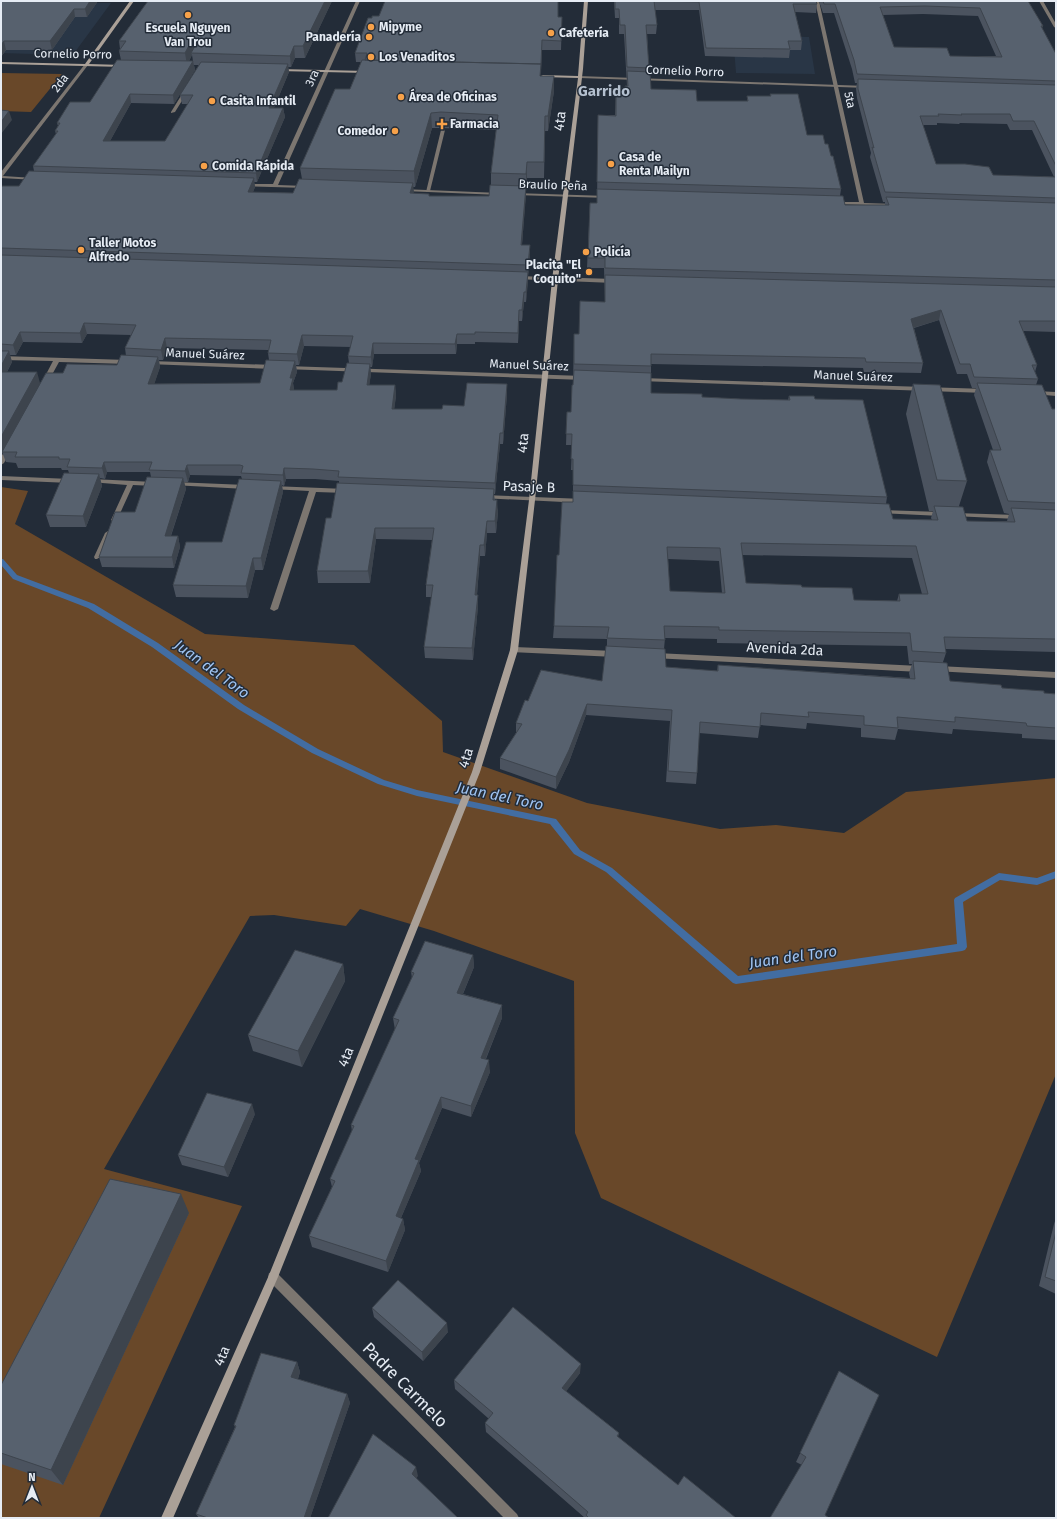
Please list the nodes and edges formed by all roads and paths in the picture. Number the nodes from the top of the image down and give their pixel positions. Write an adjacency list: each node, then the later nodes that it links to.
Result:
1 (132, 1): 8 (main road, 2da)
2 (358, 1): 11 (street, 3ra)
3 (586, 1): 14 (main road, 4ta)
4 (817, 1): 15 (street, 5ta)
5 (1041, 1): 6 (street)
6 (1056, 27)
7 (1, 62): 8 (main road, Cornelio Porro)
8 (86, 65): 9 (main road, Cornelio Porro); 20 (street, 2da)
9 (126, 66)
10 (271, 70): 11 (main road)
11 (326, 71): 12 (main road); 23 (street, 3ra)
12 (374, 72)
13 (540, 76): 14 (main road, Cornelio Porro)
14 (580, 78): 15 (street, Cornelio Porro); 29 (main road, 4ta)
15 (836, 86): 16 (street, Cornelio Porro); 32 (street, 5ta)
16 (875, 87)
17 (187, 89): 18 (street)
18 (173, 112)
19 (443, 130): 26 (street)
20 (1, 176): 21 (street)
21 (40, 179)
22 (235, 184): 23 (street)
23 (275, 186): 24 (street)
24 (310, 187)
25 (396, 190): 26 (street, Braulio Peña)
26 (428, 191): 27 (street, Braulio Peña)
27 (504, 194)
28 (511, 194): 29 (street, Braulio Peña)
29 (565, 196): 30 (street, Braulio Peña); 35 (main road, 4ta)
30 (614, 197)
31 (830, 203): 32 (street)
32 (862, 204): 33 (street)
33 (901, 205)
34 (512, 278): 35 (street)
35 (555, 280): 36 (street); 41 (main road, 4ta)
36 (621, 281)
37 (1, 358): 38 (street)
38 (57, 360): 39 (street); 44 (street)
39 (136, 362)
40 (144, 363): 41 (street, Manuel Suárez)
41 (544, 376): 42 (street, Manuel Suárez); 59 (main road, 4ta)
42 (588, 378)
43 (635, 379): 45 (street, Manuel Suárez)
44 (42, 387)
45 (995, 392)
46 (1025, 393): 47 (street)
47 (1056, 394)
48 (12, 443): 49 (street)
49 (1, 463)
50 (1, 478): 51 (street)
51 (78, 481)
52 (85, 481): 53 (street)
53 (131, 483): 54 (street); 63 (street)
54 (250, 487)
55 (265, 488): 56 (street)
56 (313, 490): 57 (street); 64 (street)
57 (352, 491)
58 (478, 497): 59 (street, Pasaje B)
59 (532, 500): 60 (street, Pasaje B); 65 (main road, 4ta)
60 (588, 502)
61 (875, 512): 62 (street)
62 (1024, 518)
63 (97, 557)
64 (274, 609)
65 (514, 650): 66 (street); 69 (main road, 4ta)
66 (621, 654)
67 (645, 655): 68 (street, Avenida 2da)
68 (1056, 675)
69 (273, 1277): 70 (main road, 4ta); 71 (street, Padre Carmelo)
70 (167, 1518)
71 (513, 1518)

